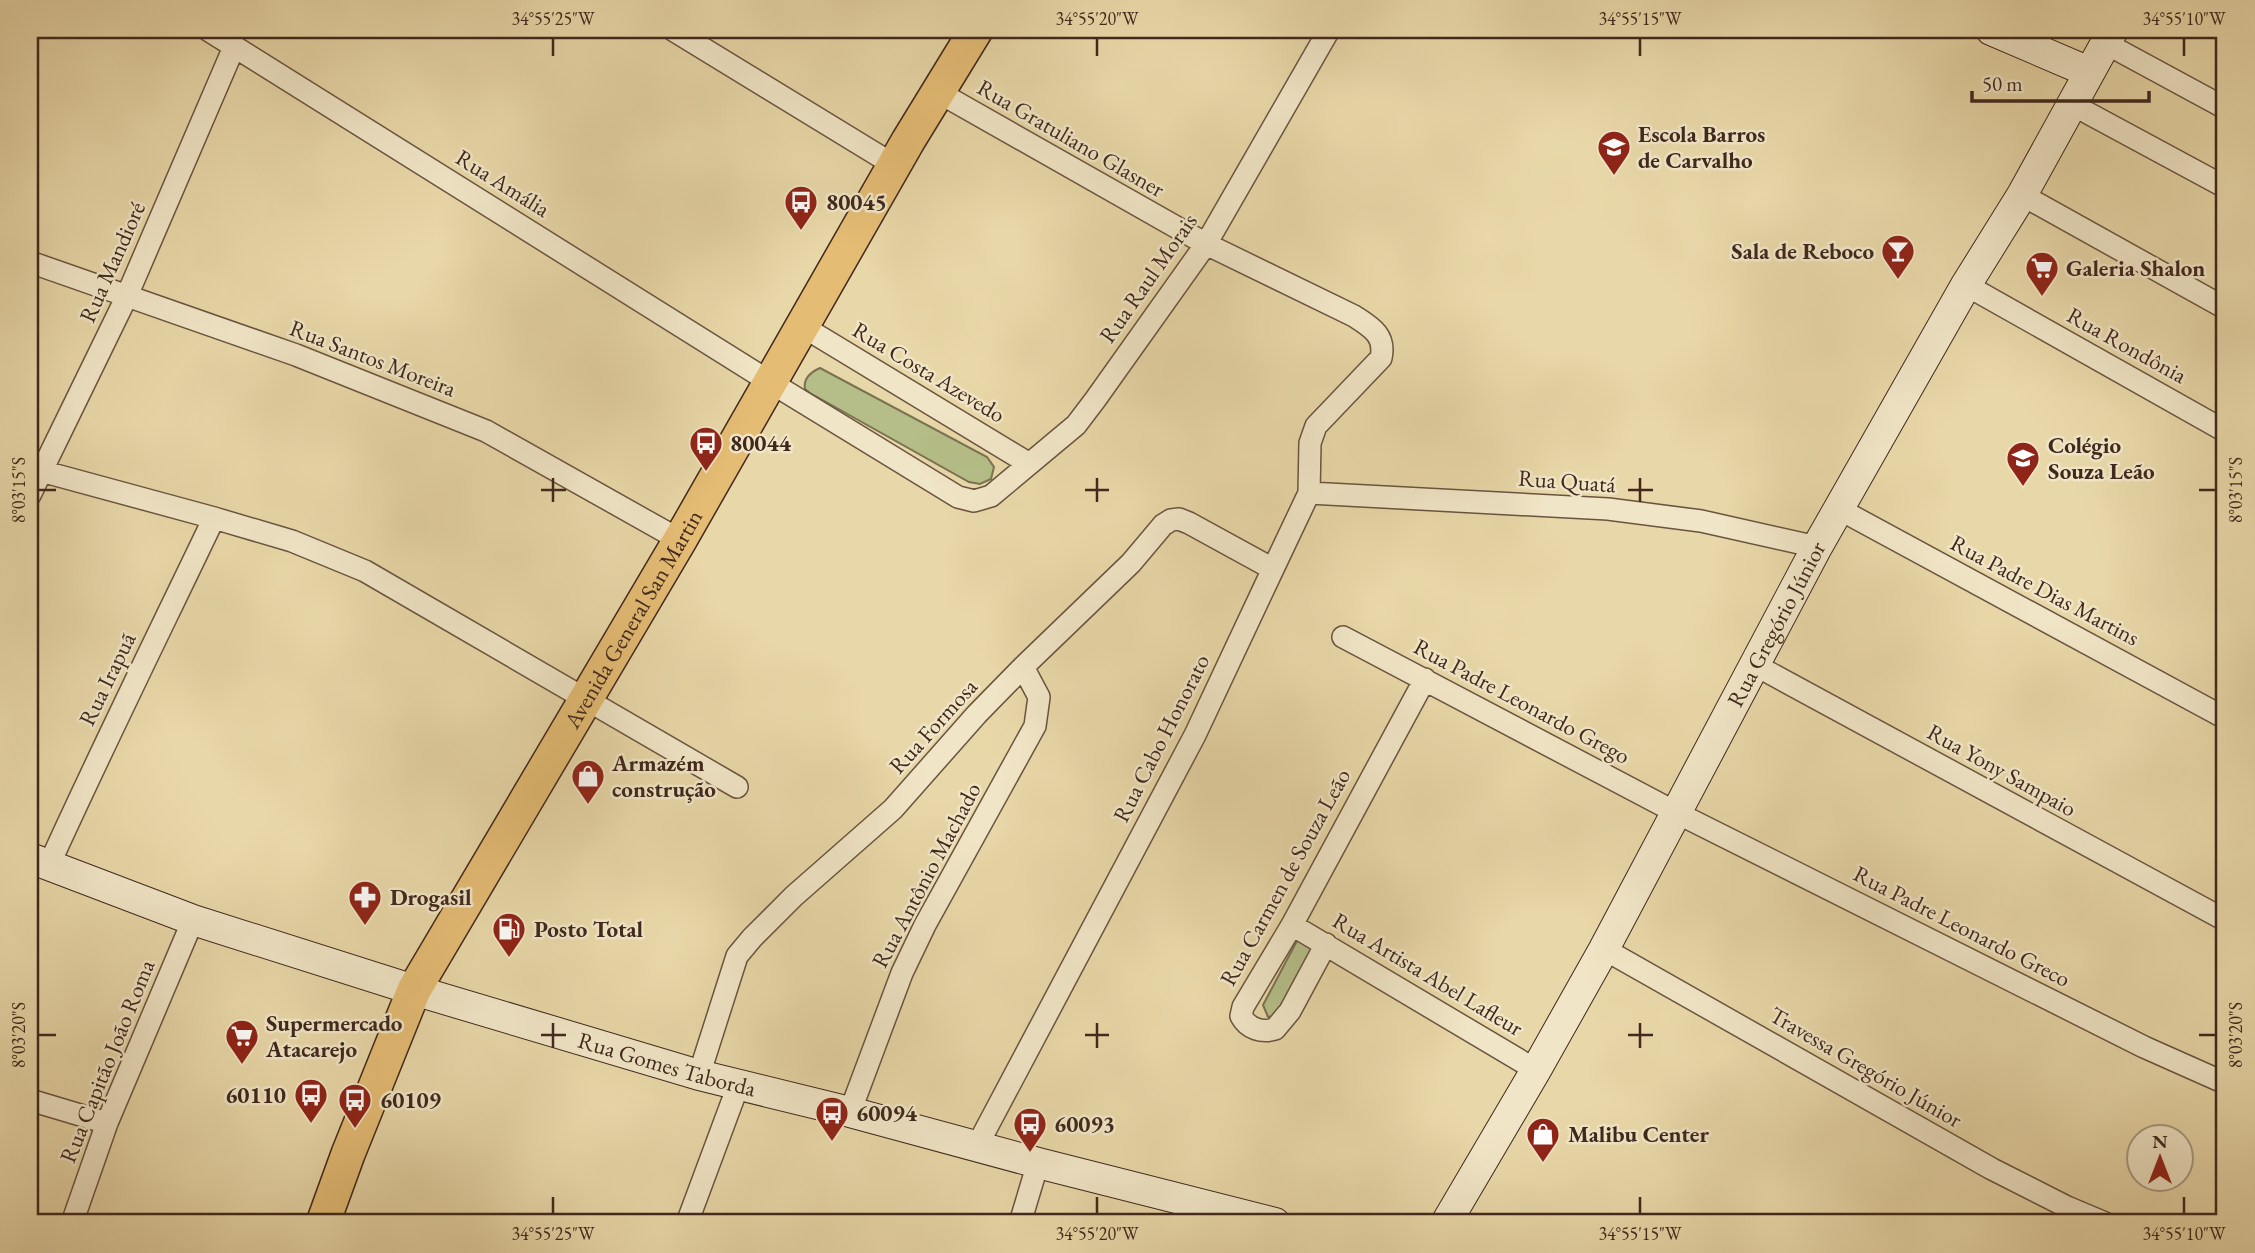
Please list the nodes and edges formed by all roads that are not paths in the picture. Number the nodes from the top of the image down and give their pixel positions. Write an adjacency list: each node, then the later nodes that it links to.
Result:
1 (208, 30): 7 (street, Rua Amália)
2 (673, 30): 12 (street)
3 (976, 30): 9 (main road, Avenida General San Martin)
4 (1991, 30): 8 (main road)
5 (1323, 32): 15 (street, Rua Raul Morais)
6 (2109, 36): 8 (main road, Rua Gregório Júnior); 11 (street)
7 (234, 47): 18 (street, Rua Mandioré); 22 (street, Rua Amália)
8 (2089, 72): 10 (main road, Rua Gregório Júnior)
9 (938, 92): 12 (main road, Avenida General San Martin); 15 (street, Rua Gratuliano Glasner)
10 (2073, 105): 13 (street); 14 (main road, Rua Gregório Júnior)
11 (2225, 108)
12 (894, 165): 20 (main road, Avenida General San Martin)
13 (2225, 187)
14 (2022, 195): 17 (main road, Rua Gregório Júnior); 19 (street)
15 (1206, 244): 21 (street, Rua Gratuliano Glasner); 24 (street, Rua Raul Morais)
16 (30, 262): 18 (street, Rua Santos Moreira)
17 (1966, 285): 23 (street, Rua Rondônia); 28 (main road, Rua Gregório Júnior)
18 (126, 298): 25 (street, Rua Mandioré); 30 (street, Rua Santos Moreira)
19 (2225, 307)
20 (802, 326): 22 (main road, Avenida General San Martin); 24 (street, Rua Costa Azevedo)
21 (1381, 358): 26 (street, Rua Cabo Honorato)
22 (770, 382): 24 (street, Rua Raul Morais); 30 (main road, Avenida General San Martin)
23 (2225, 431)
24 (1028, 463)
25 (35, 470): 27 (street, Rua Mandioré); 29 (street)
26 (1309, 493): 31 (street, Rua Quatá); 32 (street, Rua Cabo Honorato)
27 (30, 495)
28 (1839, 509): 31 (main road, Rua Gregório Júnior); 38 (street, Rua Padre Dias Martins)
29 (214, 517): 37 (street); 41 (street, Rua Irapuã)
30 (680, 540): 37 (main road, Avenida General San Martin)
31 (1817, 547): 34 (main road, Rua Gregório Júnior)
32 (1273, 569): 35 (street, Rua Formosa); 55 (street, Rua Cabo Honorato)
33 (1343, 637): 36 (street, Rua Padre Leonardo Grego)
34 (1755, 665): 40 (main road, Rua Gregório Júnior); 43 (street, Rua Yony Sampaio)
35 (1023, 667): 49 (street, Rua Formosa); 53 (street, Rua Antônio Machado)
36 (1425, 679): 40 (street, Rua Padre Leonardo Grego); 44 (street, Rua Carmen de Souza Leão)
37 (587, 699): 39 (street); 47 (main road, Avenida General San Martin)
38 (2225, 718)
39 (737, 787)
40 (1677, 813): 46 (main road, Rua Gregório Júnior); 50 (street, Rua Padre Leonardo Greco)
41 (39, 861): 42 (main road, Rua Gomes Taborda)
42 (192, 920): 47 (main road, Rua Gomes Taborda); 54 (street, Rua Capitão João Roma)
43 (2225, 920)
44 (1292, 925): 45 (street, Rua Artista Abel Lafleur); 45 (street, Rua Carmen de Souza Leão)
45 (1326, 944): 48 (street, Rua Artista Abel Lafleur)
46 (1604, 949): 48 (main road, Rua Gregório Júnior); 64 (street, Travessa Gregório Júnior)
47 (414, 990): 49 (main road, Rua Gomes Taborda); 59 (main road, Avenida General San Martin)
48 (1536, 1070): 63 (main road, Rua Gregório Júnior)
49 (699, 1076): 51 (main road, Rua Gomes Taborda)
50 (2225, 1083)
51 (738, 1086): 53 (main road, Rua Gomes Taborda); 60 (street)
52 (30, 1100): 54 (street)
53 (850, 1112): 55 (main road, Rua Gomes Taborda)
54 (107, 1123): 58 (street, Rua Capitão João Roma)
55 (977, 1146): 56 (main road, Rua Gomes Taborda)
56 (1038, 1163): 57 (main road, Rua Gomes Taborda); 61 (street)
57 (1205, 1214): 62 (main road, Rua Gomes Taborda)
58 (72, 1223)
59 (323, 1223)
60 (687, 1223)
61 (1020, 1223)
62 (1275, 1223)
63 (1446, 1223)
64 (2105, 1223)

